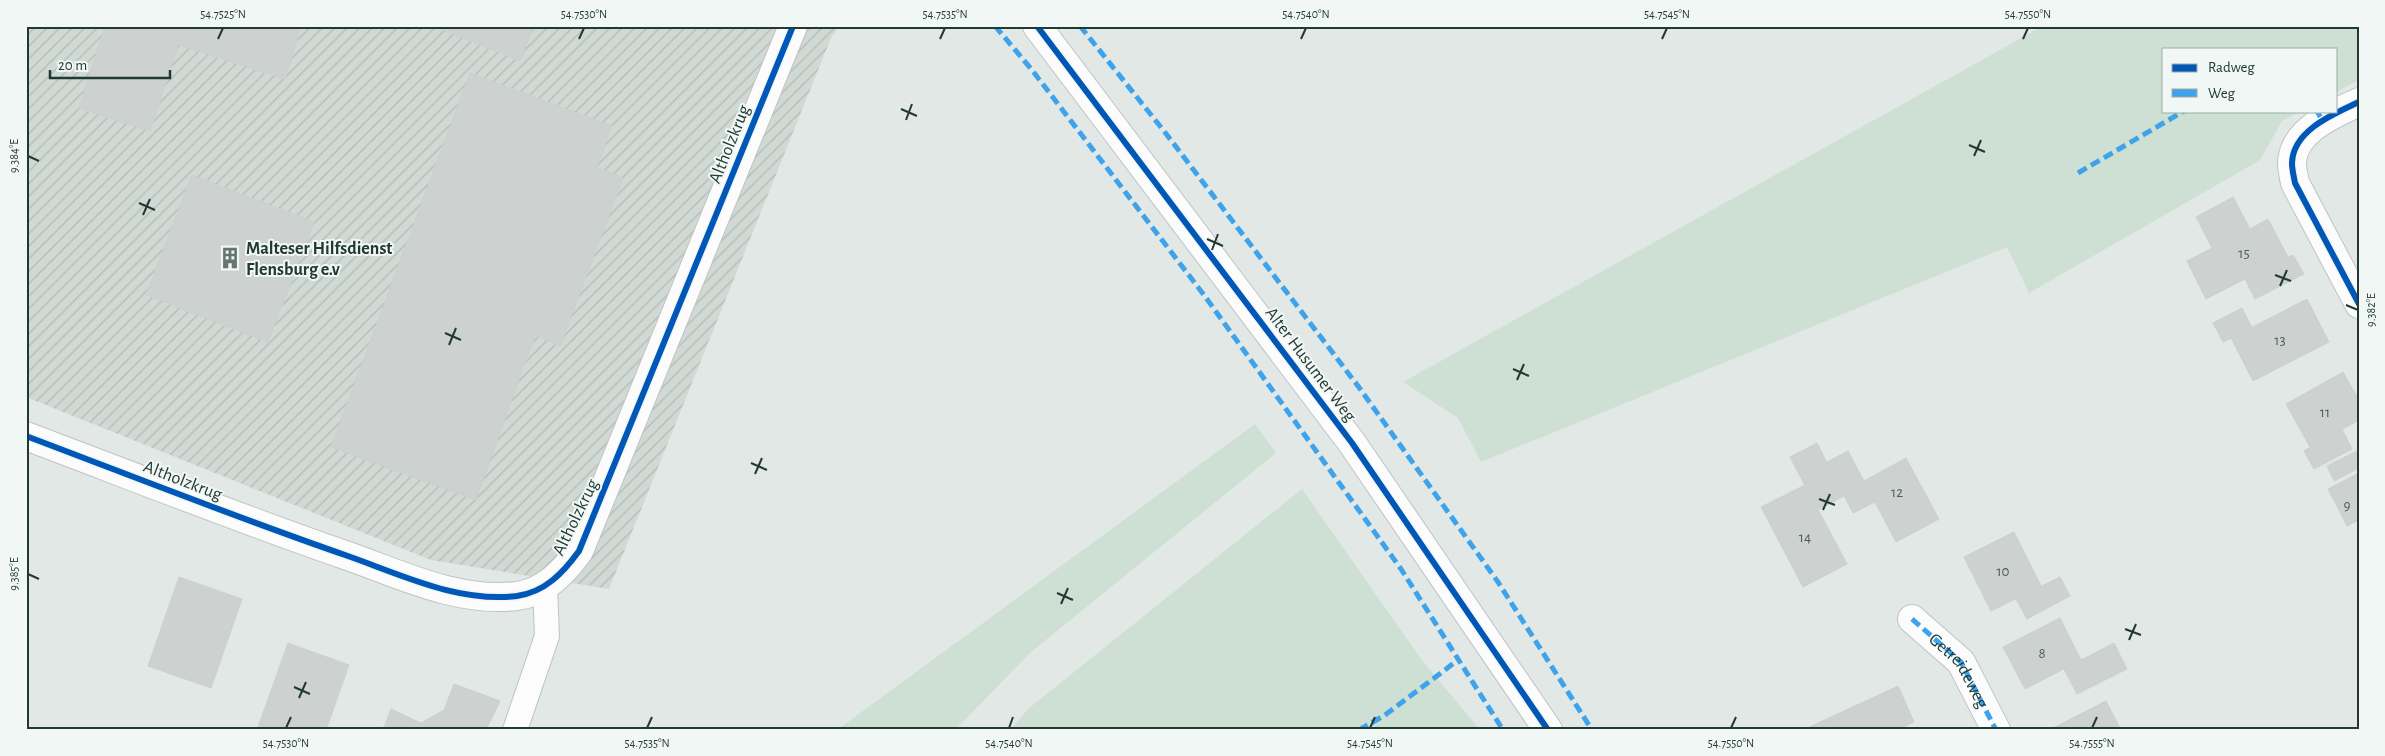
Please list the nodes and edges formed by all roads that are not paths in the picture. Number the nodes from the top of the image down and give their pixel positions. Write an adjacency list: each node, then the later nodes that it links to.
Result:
1 (793, 26): 6 (street, Altholzkrug)
2 (1037, 26): 9 (street, Alter Husumer Weg)
3 (2359, 102): 4 (street)
4 (2359, 304)
5 (26, 436): 6 (street, Altholzkrug)
6 (545, 587): 8 (lane)
7 (1912, 619): 10 (street, Getreideweg)
8 (515, 730)
9 (1548, 730)
10 (1996, 730)

